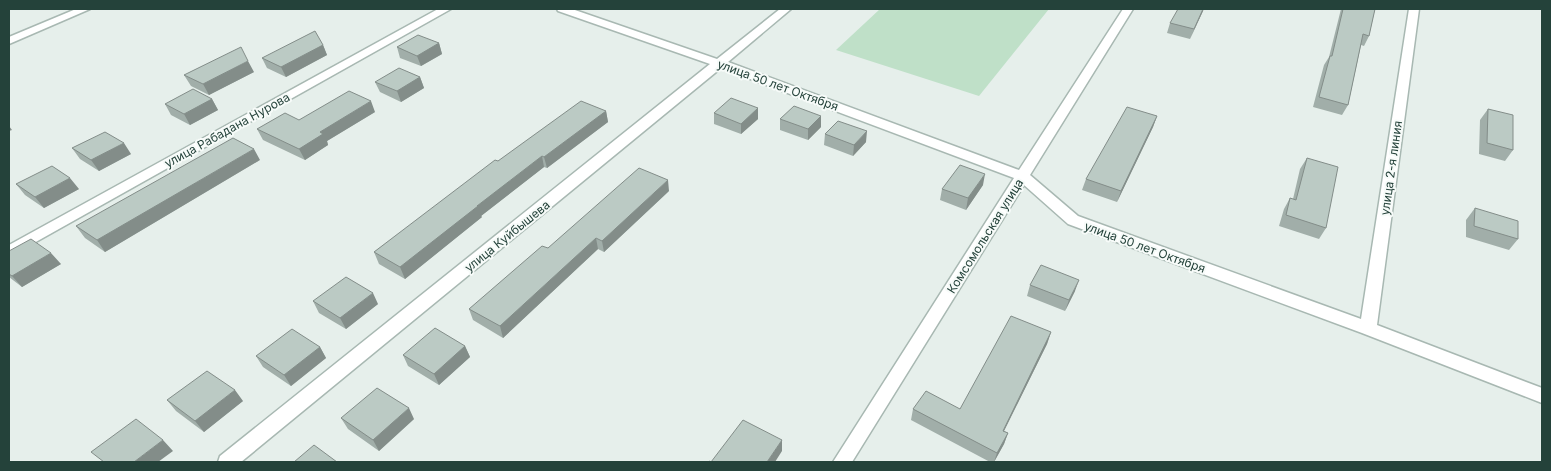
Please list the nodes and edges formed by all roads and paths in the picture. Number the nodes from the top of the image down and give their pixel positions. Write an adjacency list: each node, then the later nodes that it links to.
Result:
1 (85, 9): 7 (street)
2 (446, 9): 10 (street, улица Рабадана Нурова)
3 (562, 9): 8 (street, улица 50 лет Октября)
4 (786, 9): 8 (street, улица Куйбышева)
5 (1128, 9): 9 (street, Комсомольская улица)
6 (1414, 9): 11 (street, улица 2-я линия)
7 (9, 41)
8 (719, 63): 9 (street, улица 50 лет Октября); 13 (street, улица Куйбышева)
9 (1023, 176): 11 (street, улица 50 лет Октября); 14 (street, Комсомольская улица)
10 (9, 252)
11 (1368, 328): 12 (street, улица 50 лет Октября)
12 (1542, 396)
13 (227, 462)
14 (842, 462)

